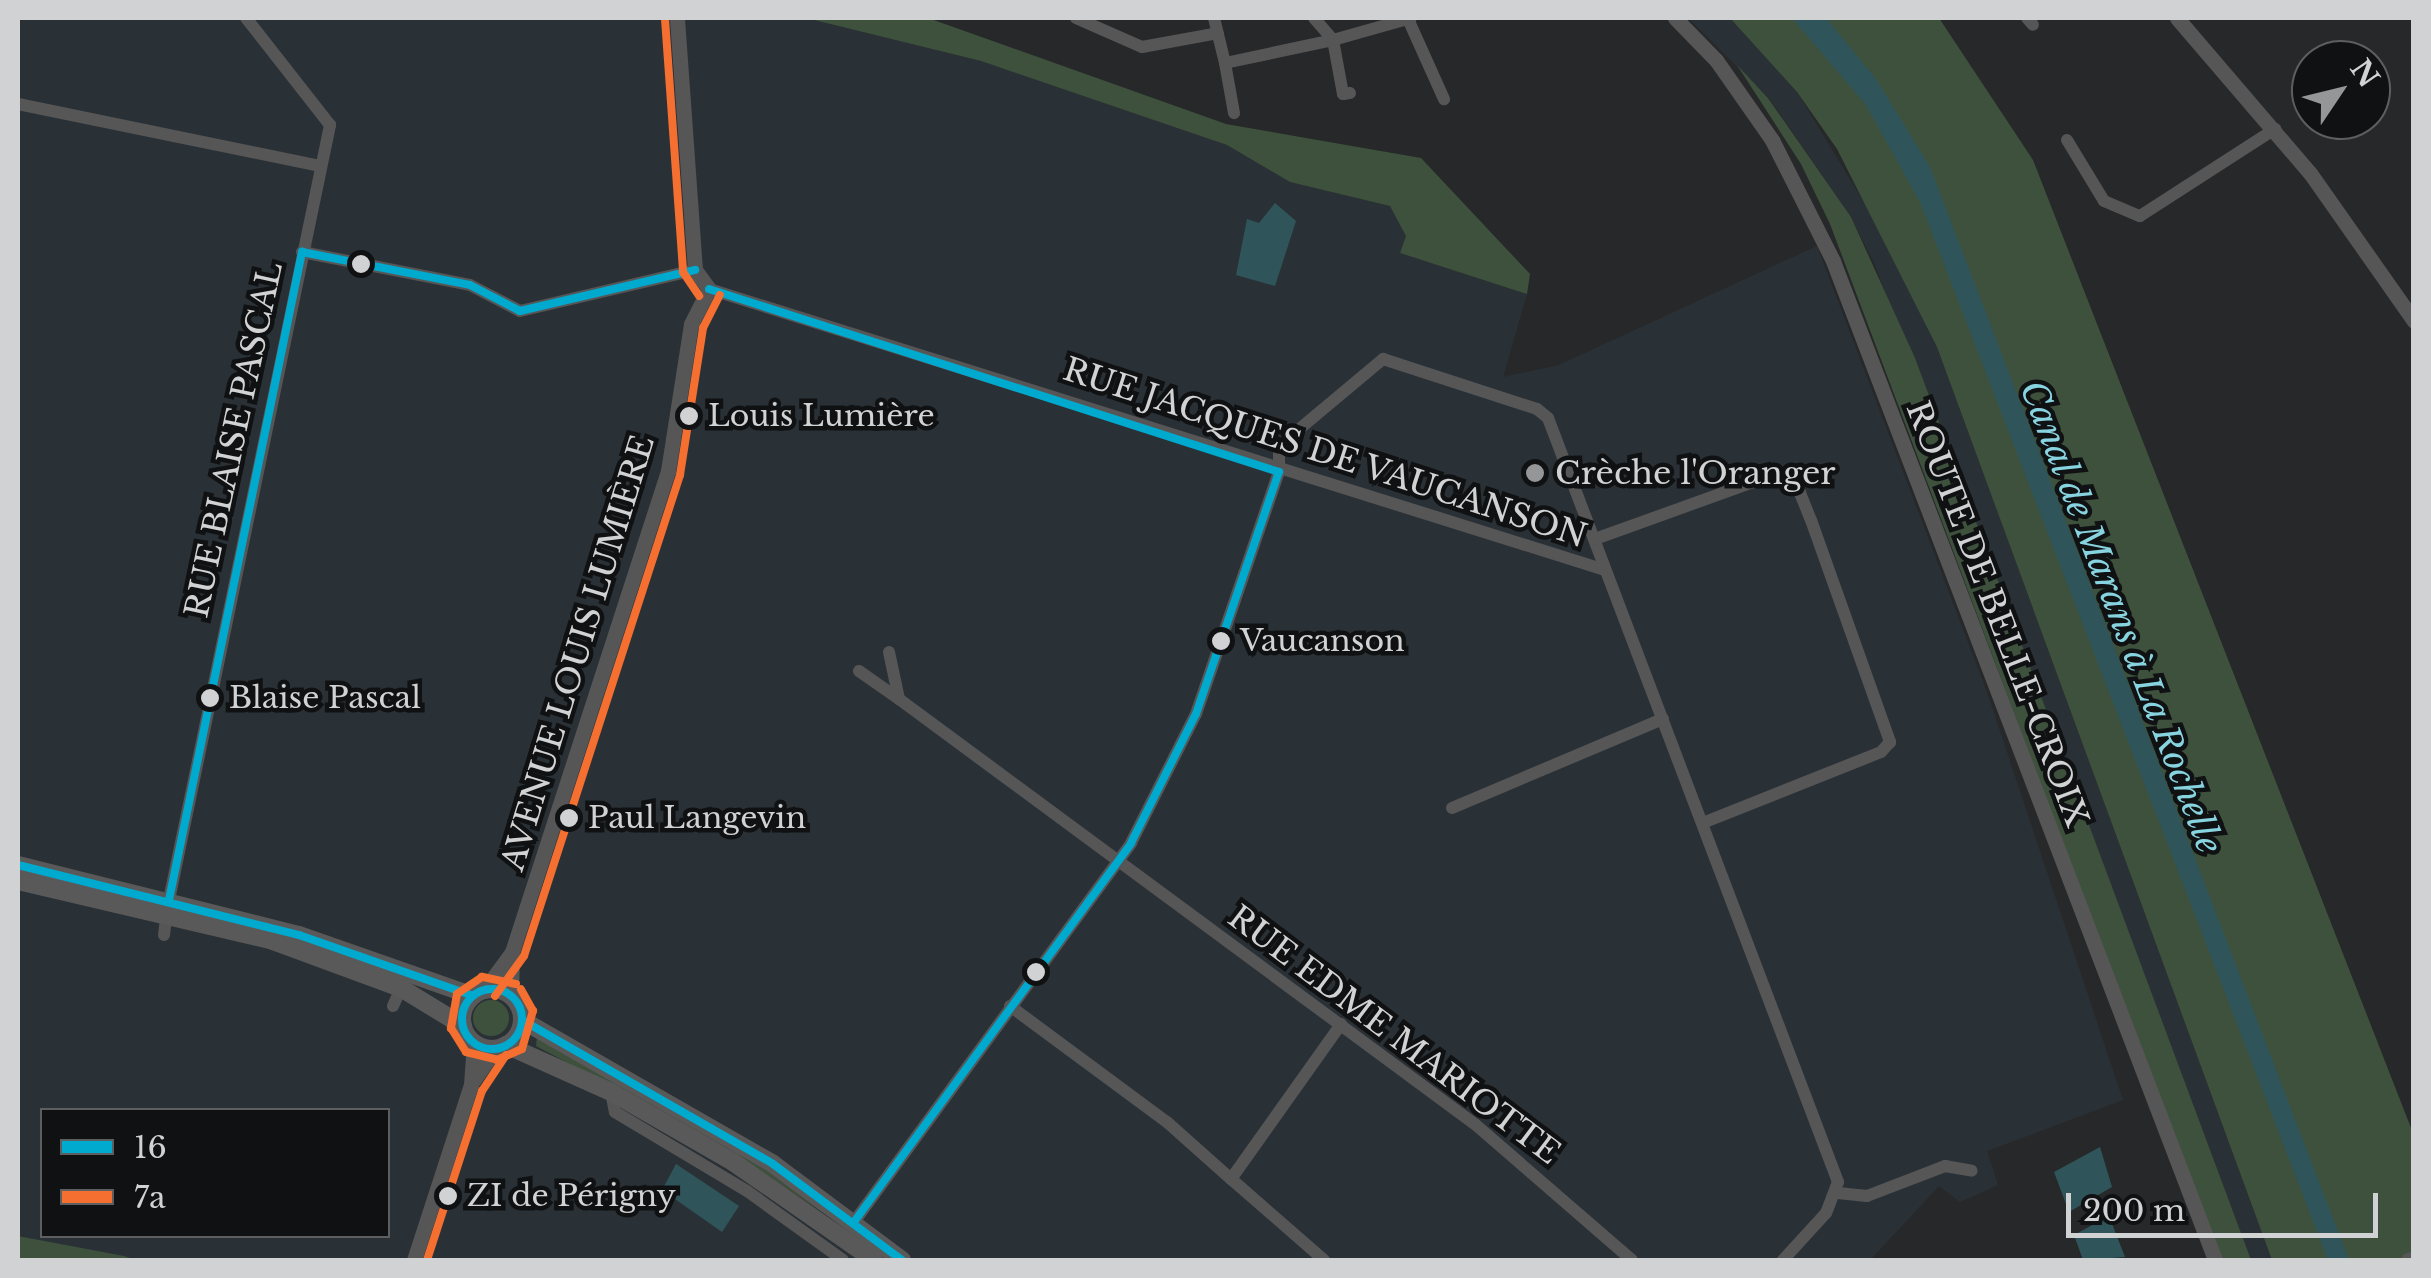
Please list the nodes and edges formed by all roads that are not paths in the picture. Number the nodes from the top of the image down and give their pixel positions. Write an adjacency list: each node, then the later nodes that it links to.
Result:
1 (246, 18): 18 (street, RUE BLAISE PASCAL)
2 (677, 18): 20 (street)
3 (1076, 18): 9 (street)
4 (1214, 18): 9 (street)
5 (1314, 18): 10 (street)
6 (1409, 18): 10 (street); 13 (street)
7 (1675, 18): 60 (street, ROUTE DE BELLE-CROIX)
8 (2177, 18): 16 (street)
9 (1218, 33): 11 (street)
10 (1333, 40): 11 (street); 12 (street)
11 (1225, 63): 15 (street)
12 (1350, 93)
13 (1444, 99)
14 (18, 104): 18 (street)
15 (1234, 113)
16 (2275, 129): 17 (street); 22 (street)
17 (2067, 140)
18 (321, 166): 19 (street, RUE BLAISE PASCAL)
19 (302, 252): 20 (street); 35 (street, RUE BLAISE PASCAL)
20 (696, 270): 21 (street)
21 (710, 289): 23 (street, RUE JACQUES DE VAUCANSON); 37 (street, AVENUE LOUIS LUMIÈRE)
22 (2414, 322)
23 (1279, 472): 24 (street); 25 (street, RUE JACQUES DE VAUCANSON); 32 (street)
24 (1596, 539): 25 (street); 31 (street)
25 (1605, 570): 29 (street, RUE JACQUES DE VAUCANSON)
26 (889, 652): 28 (street)
27 (859, 671): 28 (street, RUE EDME MARIOTTE)
28 (899, 699): 32 (street, RUE EDME MARIOTTE)
29 (1663, 719): 30 (street); 31 (street, RUE JACQUES DE VAUCANSON)
30 (1452, 808)
31 (1703, 823): 51 (street, RUE JACQUES DE VAUCANSON)
32 (1118, 861): 42 (street); 44 (street, RUE EDME MARIOTTE)
33 (18, 865): 35 (main road)
34 (18, 881): 35 (main road)
35 (168, 906): 36 (street, RUE BLAISE PASCAL); 38 (main road); 39 (main road)
36 (164, 935)
37 (512, 952): 39 (street, AVENUE LOUIS LUMIÈRE); 40 (street, AVENUE LOUIS LUMIÈRE)
38 (401, 988): 41 (street); 45 (main road)
39 (479, 993): 40 (main road); 45 (main road)
40 (511, 996): 43 (main road)
41 (393, 1006)
42 (1010, 1006): 50 (street); 52 (street)
43 (522, 1020): 46 (main road); 52 (main road)
44 (1341, 1024): 50 (street); 58 (street, RUE EDME MARIOTTE)
45 (468, 1034): 46 (main road); 47 (street)
46 (501, 1047): 47 (street); 48 (main road)
47 (471, 1084): 53 (street)
48 (611, 1092): 54 (street); 55 (main road)
49 (1972, 1171): 51 (street)
50 (1230, 1179): 57 (street)
51 (1838, 1193): 59 (street)
52 (854, 1222): 56 (main road)
53 (414, 1260)
54 (844, 1260)
55 (874, 1260)
56 (902, 1260)
57 (1324, 1260)
58 (1632, 1260)
59 (1783, 1260)
60 (2214, 1260)

